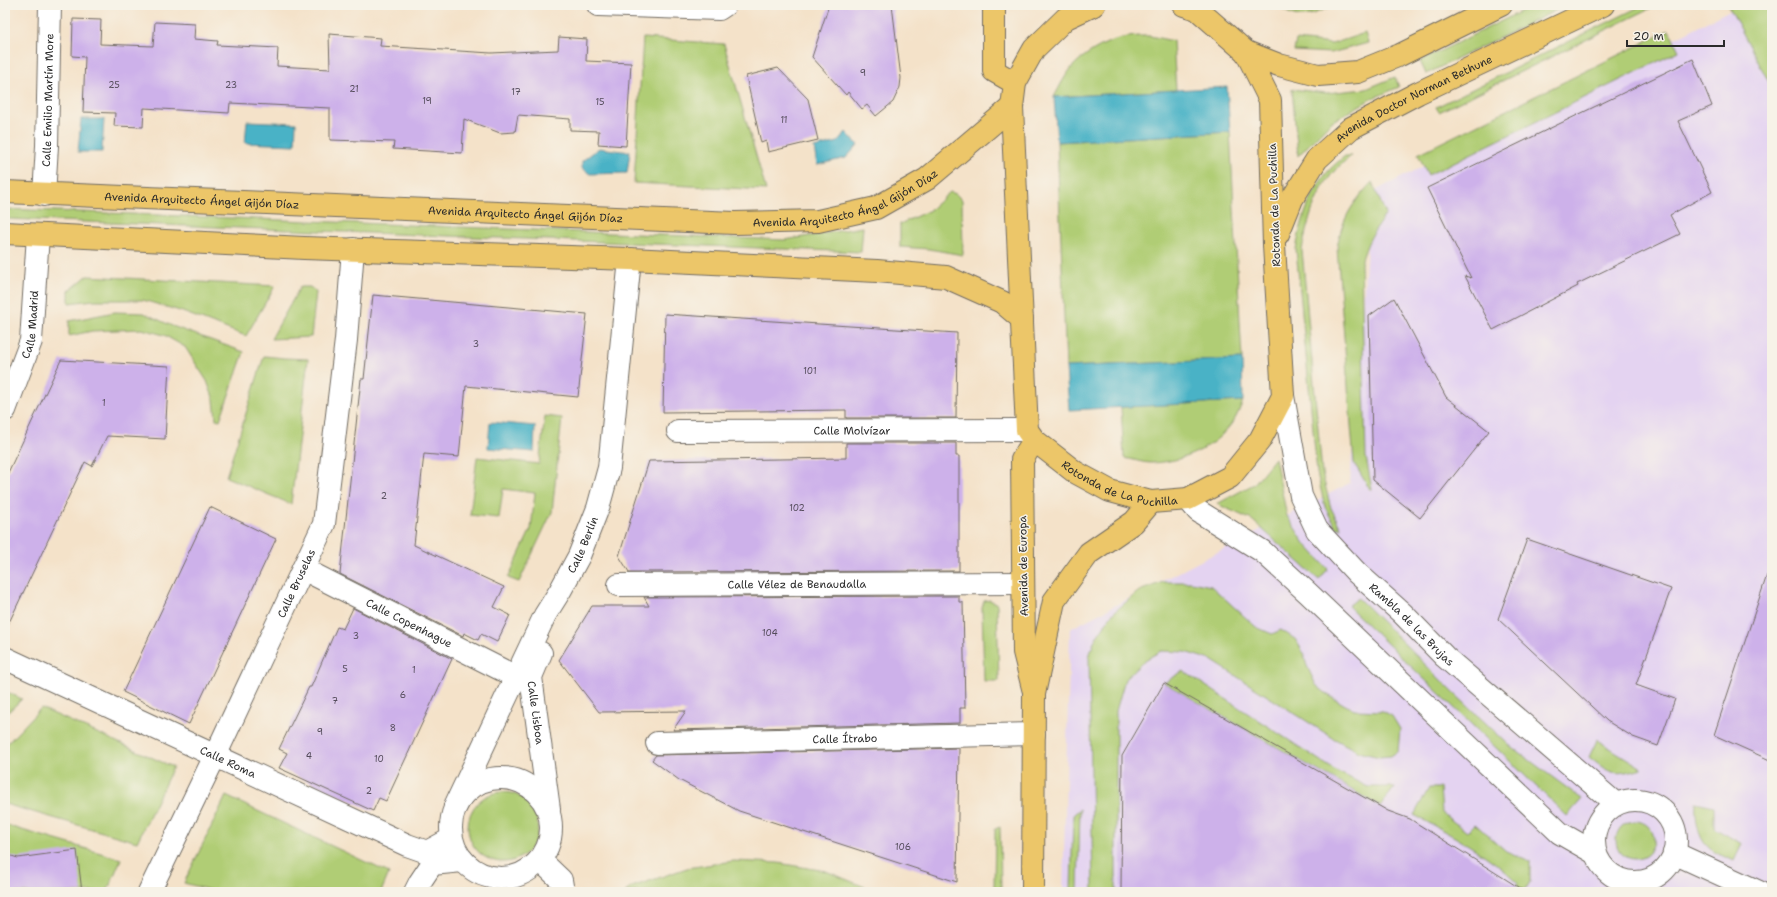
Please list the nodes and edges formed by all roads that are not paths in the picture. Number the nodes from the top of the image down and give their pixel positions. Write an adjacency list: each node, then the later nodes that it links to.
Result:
1 (50, 5): 13 (street, Calle Emilio Martín More)
2 (598, 5): 3 (street)
3 (725, 5)
4 (994, 5): 10 (main road)
5 (1094, 5): 10 (main road)
6 (1184, 5): 9 (main road, Rotonda de La Puchilla)
7 (1501, 5): 9 (main road)
8 (1603, 5): 16 (main road, Avenida Doctor Norman Bethune)
9 (1246, 52): 16 (main road, Rotonda de La Puchilla)
10 (1015, 83): 11 (main road)
11 (1012, 107): 13 (main road, Avenida Arquitecto Ángel Gijón Díaz); 19 (main road)
12 (5, 192): 13 (main road, Avenida Arquitecto Ángel Gijón Díaz)
13 (44, 195)
14 (5, 233): 15 (main road)
15 (38, 236): 17 (main road); 21 (street, Calle Madrid)
16 (1274, 245): 20 (main road, Rotonda de La Puchilla)
17 (353, 249): 18 (main road); 26 (street, Calle Bruselas)
18 (630, 260): 19 (main road); 29 (street, Calle Berlín)
19 (1022, 319): 23 (main road)
20 (1282, 396): 24 (main road, Rotonda de La Puchilla); 36 (street, Rambla de las Brujas)
21 (5, 410)
22 (678, 431): 23 (street, Calle Molvízar)
23 (1030, 434): 25 (main road, Rotonda de La Puchilla); 27 (main road, Avenida de Europa)
24 (1188, 499): 25 (main road, Rotonda de La Puchilla); 40 (street)
25 (1151, 502): 32 (main road, Avenida de Europa)
26 (303, 569): 31 (street, Calle Copenhague); 35 (street, Calle Bruselas)
27 (1023, 583): 28 (street, Calle Vélez de Benaudalla); 32 (main road, Avenida de Europa)
28 (619, 585)
29 (560, 591): 31 (street, Calle Berlín); 38 (street, Calle Lisboa)
30 (5, 658): 35 (street, Calle Roma)
31 (516, 677): 37 (street, Calle Berlín)
32 (1034, 694): 33 (main road, Avenida de Europa)
33 (1034, 734): 34 (street, Calle Ítrabo); 48 (main road, Avenida de Europa)
34 (657, 743)
35 (216, 756): 39 (street, Calle Roma); 45 (street, Calle Bruselas)
36 (1616, 804): 40 (street); 41 (street)
37 (455, 806): 38 (street); 39 (street)
38 (550, 814): 42 (street)
39 (451, 839): 43 (street)
40 (1595, 853): 44 (street)
41 (1674, 853): 44 (street); 49 (street)
42 (540, 860): 43 (street); 47 (street)
43 (462, 861): 46 (street)
44 (1640, 887)
45 (149, 892)
46 (415, 892)
47 (563, 892)
48 (1033, 892)
49 (1759, 892)

